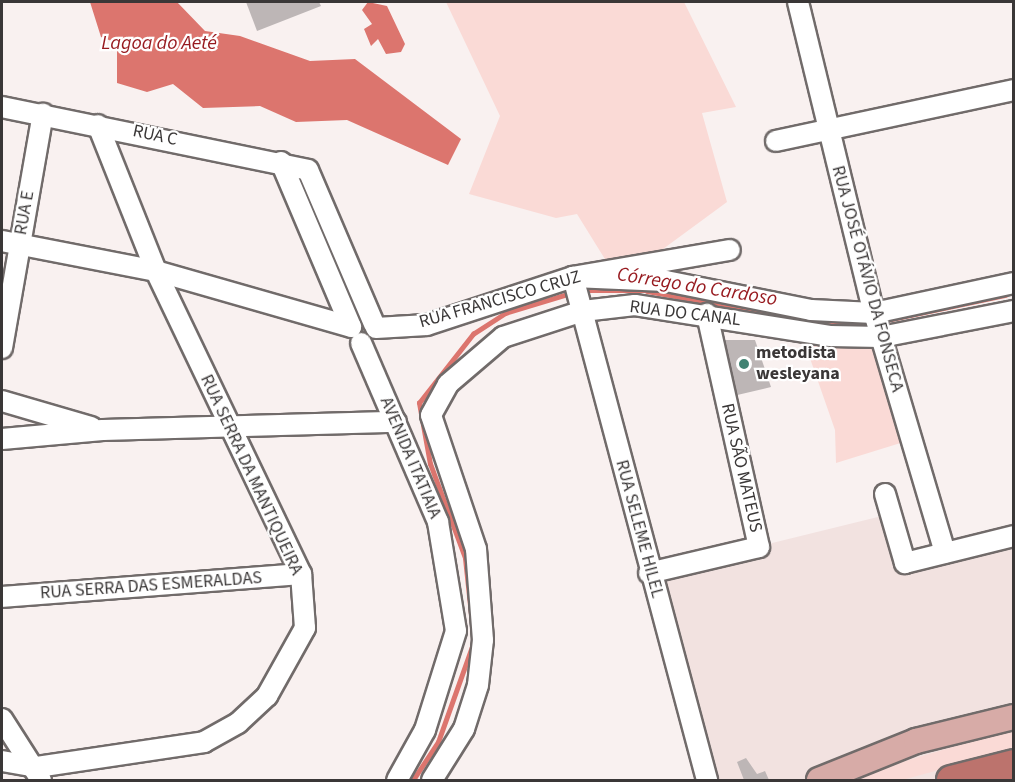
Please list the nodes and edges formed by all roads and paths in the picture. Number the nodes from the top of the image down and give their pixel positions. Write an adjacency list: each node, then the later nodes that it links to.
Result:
1 (798, 2): 6 (street, RUA JOSÉ OTÁVIO DA FONSECA)
2 (1014, 90): 6 (street)
3 (2, 107): 4 (street, RUA C)
4 (43, 114): 5 (street, RUA C); 9 (street, RUA E)
5 (98, 125): 8 (street, RUA C); 11 (street, RUA SERRA DA MANTIQUEIRA)
6 (828, 130): 7 (street); 16 (street, RUA JOSÉ OTÁVIO DA FONSECA)
7 (776, 141)
8 (281, 162): 18 (street, RUA C); 19 (street, AVENIDA ITATIAIA)
9 (11, 243): 11 (street); 21 (street, RUA E)
10 (730, 250): 12 (street, RUA FRANCISCO CRUZ)
11 (156, 271): 19 (street); 24 (street, RUA SERRA DA MANTIQUEIRA)
12 (573, 278): 14 (street, RUA SELEME HILEL); 16 (street, RUA DO CANAL); 18 (street, RUA FRANCISCO CRUZ)
13 (1014, 283): 16 (street, RUA DO CANAL)
14 (583, 311): 17 (street, RUA DO CANAL); 25 (street, RUA DO CANAL); 31 (street, RUA SELEME HILEL)
15 (1014, 311): 20 (street, RUA DO CANAL)
16 (874, 313): 20 (street, RUA JOSÉ OTÁVIO DA FONSECA)
17 (707, 314): 20 (street, RUA DO CANAL); 31 (street, RUA SÃO MATEUS)
18 (375, 326): 19 (street)
19 (356, 335): 23 (street, AVENIDA ITATIAIA)
20 (881, 337): 30 (street, RUA JOSÉ OTÁVIO DA FONSECA)
21 (2, 348)
22 (2, 401): 26 (street)
23 (396, 422): 24 (street); 39 (street, AVENIDA ITATIAIA)
24 (228, 425): 26 (street); 32 (street, RUA SERRA DA MANTIQUEIRA)
25 (431, 426): 40 (street, AVENIDA ITATIAIA)
26 (103, 430): 27 (street)
27 (2, 439)
28 (885, 494): 30 (street)
29 (1014, 536): 30 (street)
30 (945, 554)
31 (650, 573): 41 (street, RUA SELEME HILEL)
32 (301, 574): 33 (street, RUA SERRA DAS ESMERALDAS); 38 (street, RUA SERRA DA MANTIQUEIRA)
33 (2, 597)
34 (1014, 717): 42 (main road)
35 (2, 719): 38 (street)
36 (2, 760): 38 (street, RUA SERRA DA MANTIQUEIRA)
37 (1014, 764): 43 (highway)
38 (39, 774)
39 (397, 780)
40 (432, 780)
41 (707, 780)
42 (819, 780)
43 (951, 780)

